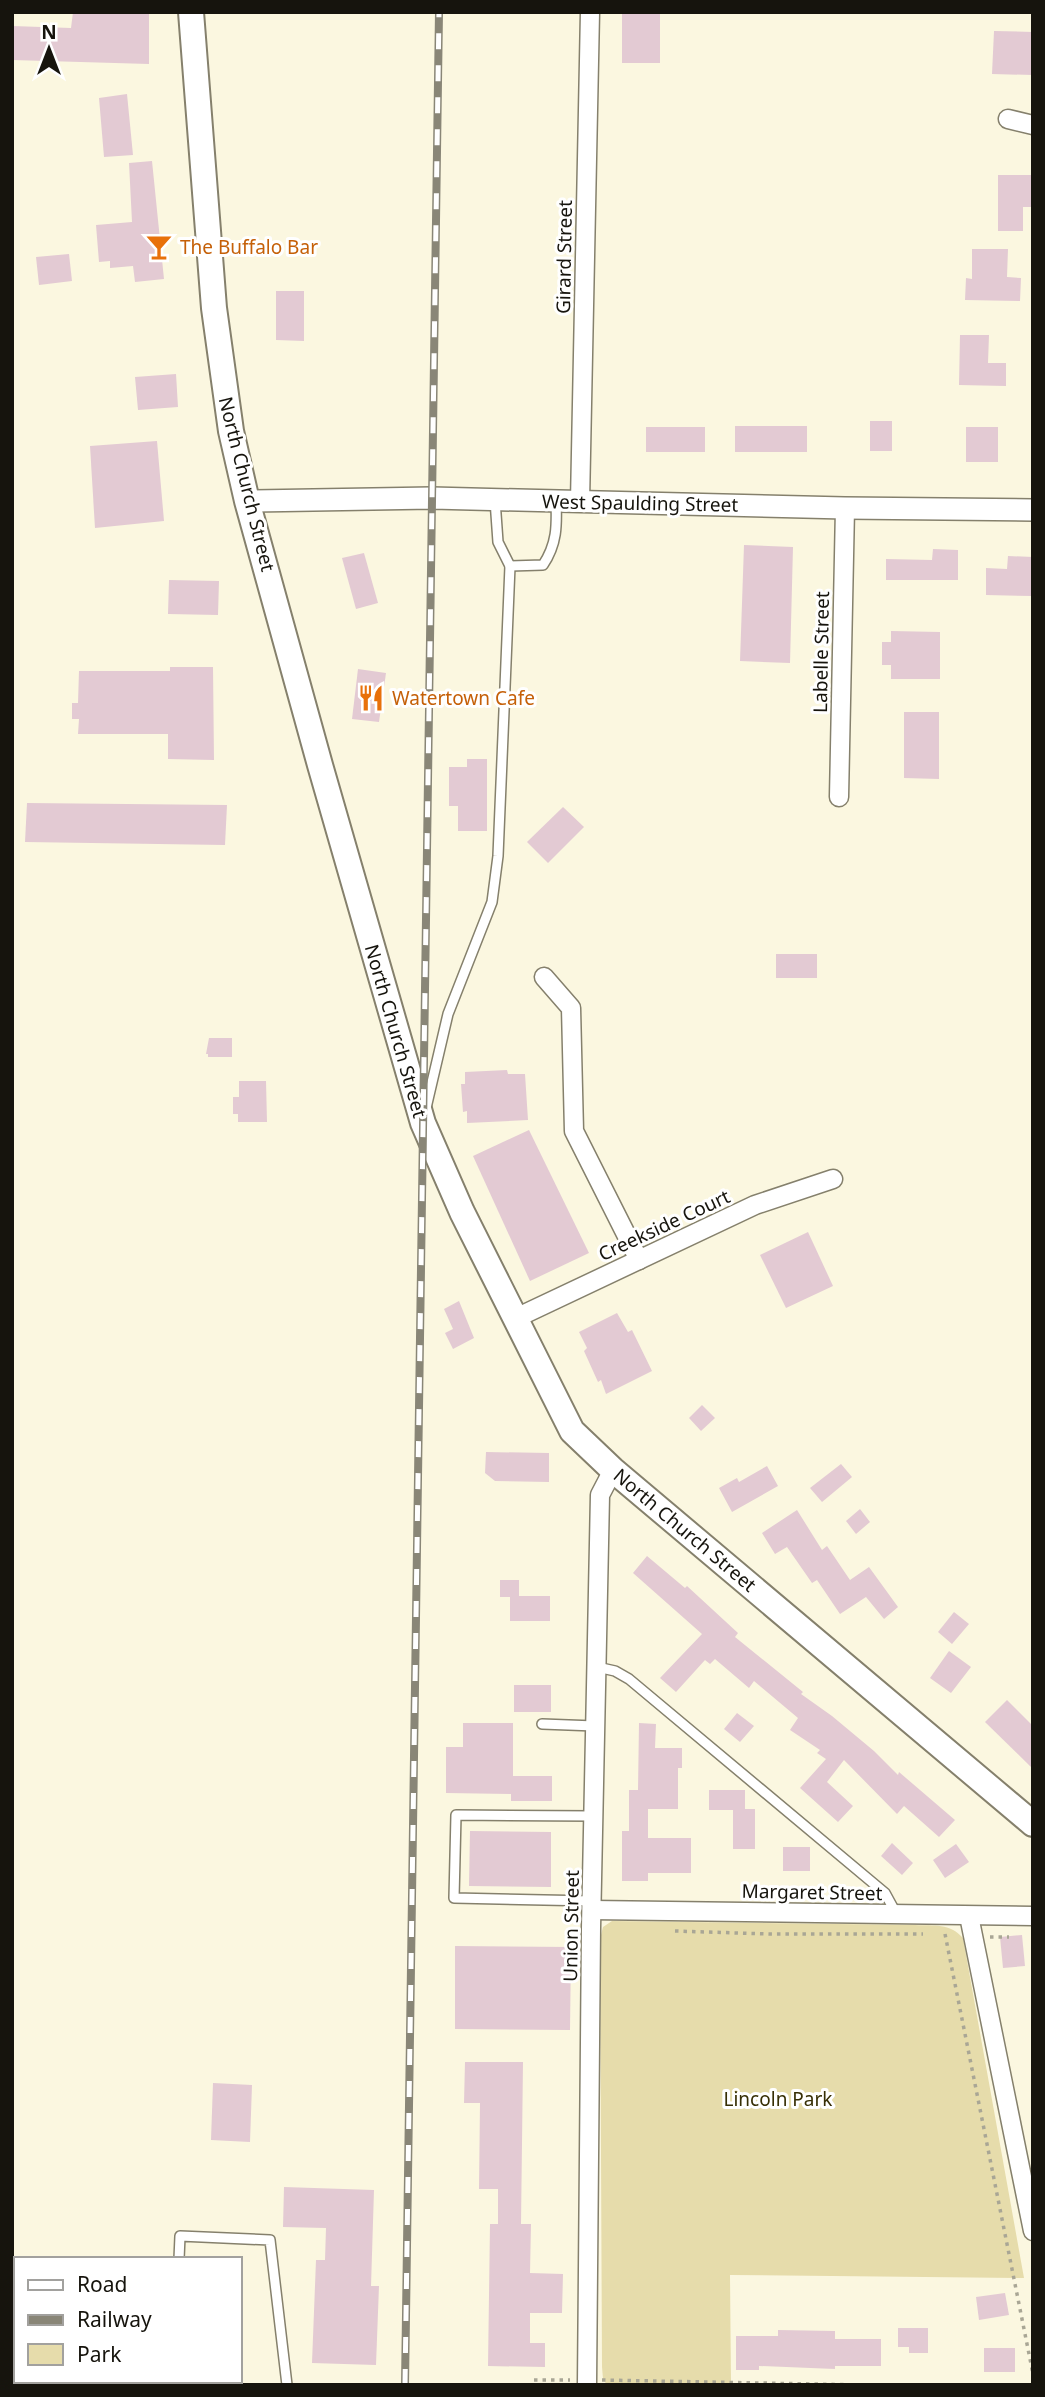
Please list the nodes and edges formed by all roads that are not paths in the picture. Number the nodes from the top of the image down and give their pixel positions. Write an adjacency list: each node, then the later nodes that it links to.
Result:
1 (191, 12): 6 (main road, North Church Street)
2 (590, 12): 8 (street, Girard Street)
3 (1008, 119): 4 (street)
4 (1033, 125)
5 (495, 500): 6 (street, West Spaulding Street); 7 (street, West Spaulding Street); 11 (lane)
6 (247, 501): 14 (main road, North Church Street)
7 (556, 501): 8 (street, West Spaulding Street); 11 (lane)
8 (580, 502): 9 (street, West Spaulding Street)
9 (845, 508): 10 (street, West Spaulding Street); 12 (street, Labelle Street)
10 (1033, 510)
11 (510, 566): 14 (lane)
12 (839, 797)
13 (544, 977): 16 (street)
14 (423, 1124): 17 (main road, North Church Street)
15 (833, 1179): 16 (street, Creekside Court)
16 (639, 1260): 17 (street, Creekside Court)
17 (516, 1318): 18 (main road, North Church Street)
18 (613, 1470): 19 (street, Union Street); 23 (main road, North Church Street)
19 (597, 1667): 21 (street, Union Street); 25 (lane)
20 (542, 1724): 21 (lane)
21 (595, 1726): 22 (street, Union Street)
22 (593, 1816): 24 (street, Union Street); 24 (lane)
23 (1033, 1824)
24 (592, 1906): 25 (street, Margaret Street); 30 (street, Union Street)
25 (898, 1915): 26 (street, Margaret Street)
26 (969, 1916): 27 (street, Margaret Street); 28 (street)
27 (1033, 1916)
28 (1033, 2231)
29 (179, 2257): 31 (lane)
30 (587, 2382)
31 (287, 2385)

